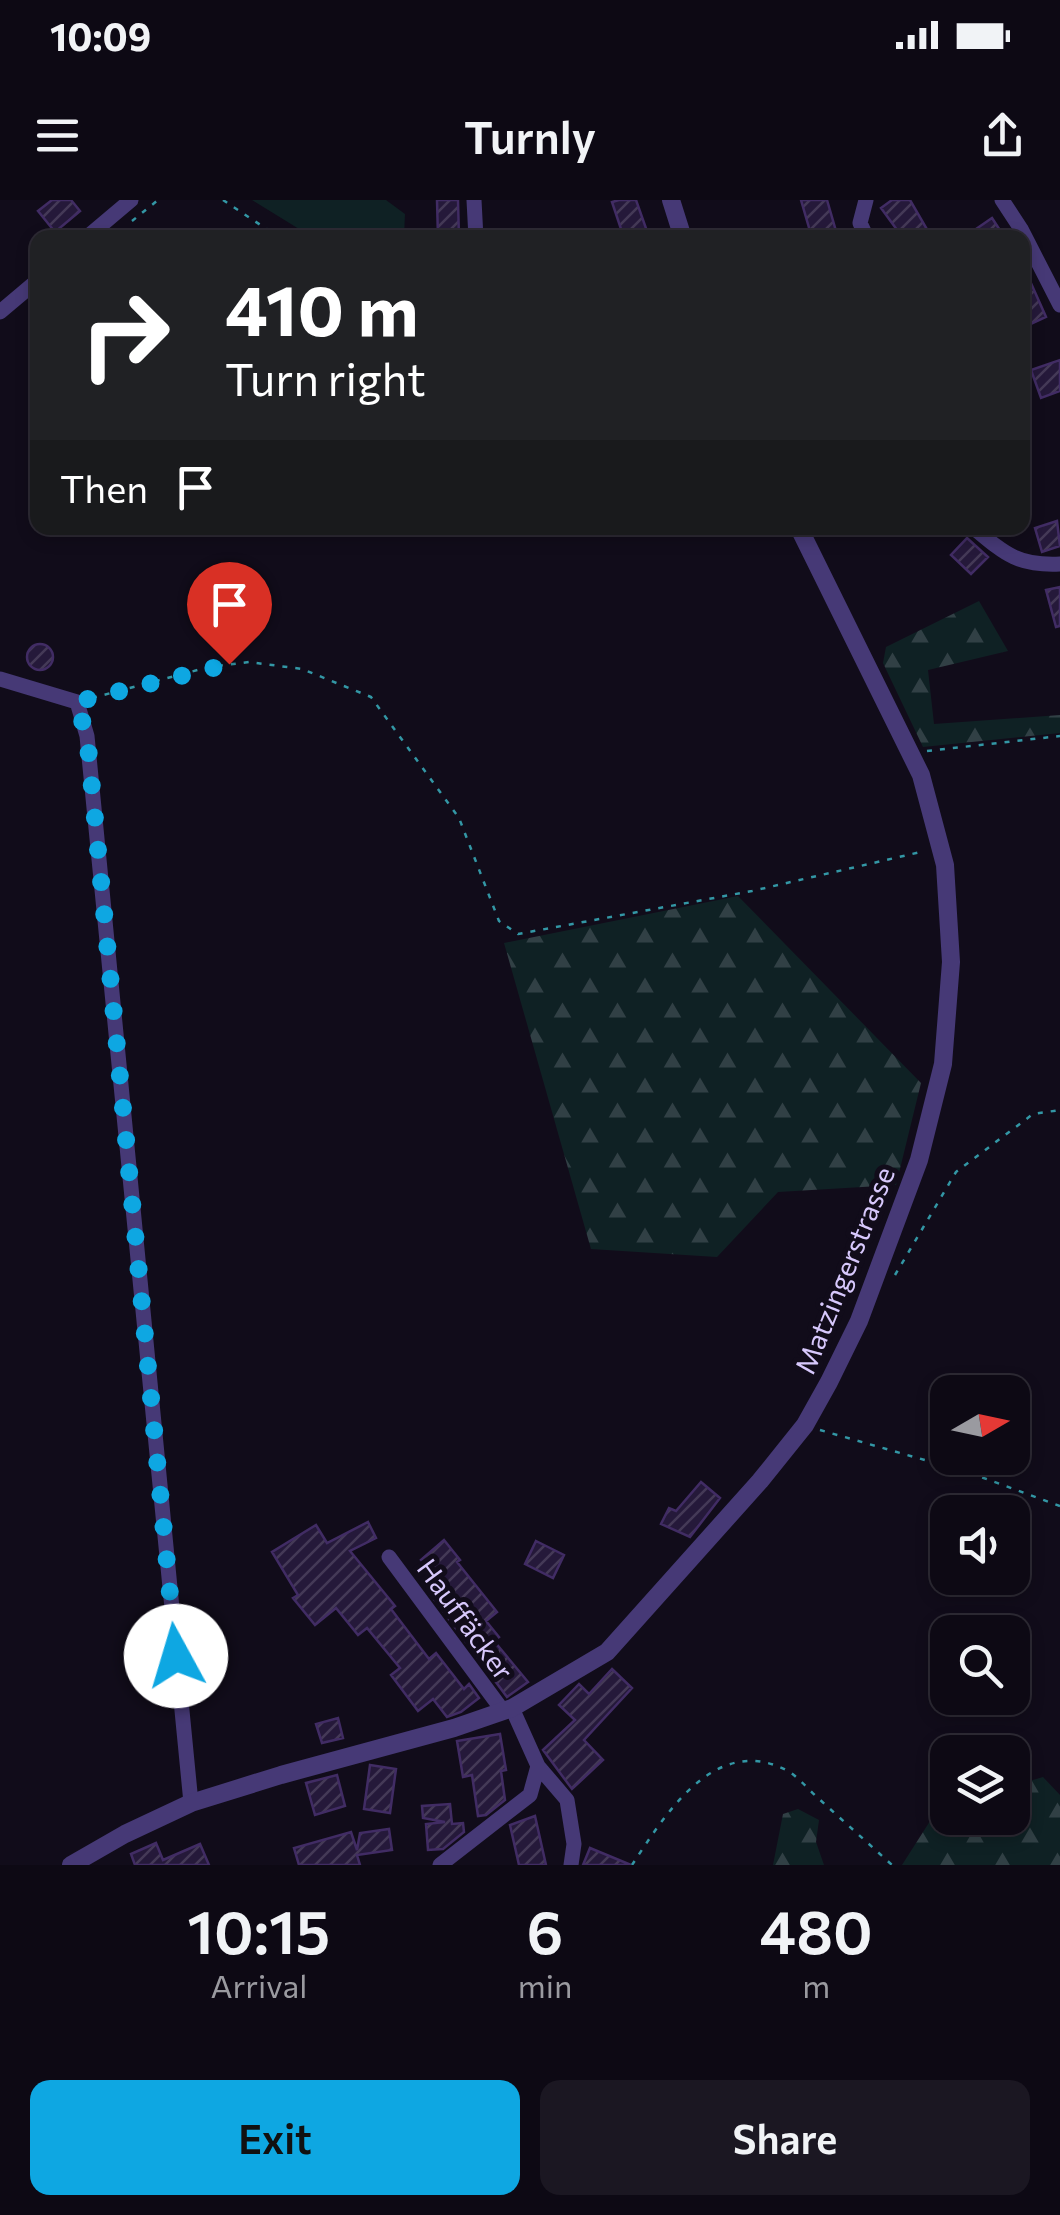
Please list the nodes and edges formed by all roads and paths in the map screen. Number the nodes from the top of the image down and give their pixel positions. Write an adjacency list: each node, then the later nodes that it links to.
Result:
1 (131, 200): 7 (street)
2 (223, 200): 8 (path)
3 (474, 200): 9 (street)
4 (671, 200): 10 (street)
5 (866, 200): 11 (street)
6 (1002, 200): 12 (street)
7 (95, 230)
8 (268, 230)
9 (476, 230)
10 (680, 230)
11 (863, 230)
12 (1022, 230)
13 (1030, 246): 15 (street)
14 (30, 287): 16 (street)
15 (1060, 304)
16 (0, 312)
17 (802, 535): 23 (street, Matzingerstrasse)
18 (982, 535): 19 (street)
19 (1060, 564)
20 (0, 679): 21 (street)
21 (76, 702): 24 (path); 32 (street)
22 (1060, 736): 23 (path)
23 (910, 752): 24 (street, Matzingerstrasse)
24 (941, 847): 27 (street, Matzingerstrasse)
25 (1060, 1110): 26 (path)
26 (892, 1280)
27 (804, 1425): 28 (path); 30 (street, Matzingerstrasse)
28 (1060, 1506)
29 (388, 1557): 30 (street, Hauffäcker)
30 (508, 1710): 31 (street, Hauffäcker); 32 (street, Matzingerstrasse)
31 (538, 1766): 34 (street); 35 (street, Hauffäcker)
32 (191, 1804): 33 (street, Matzingerstrasse)
33 (70, 1865)
34 (440, 1865)
35 (571, 1865)
36 (632, 1865): 37 (path)
37 (892, 1865)

